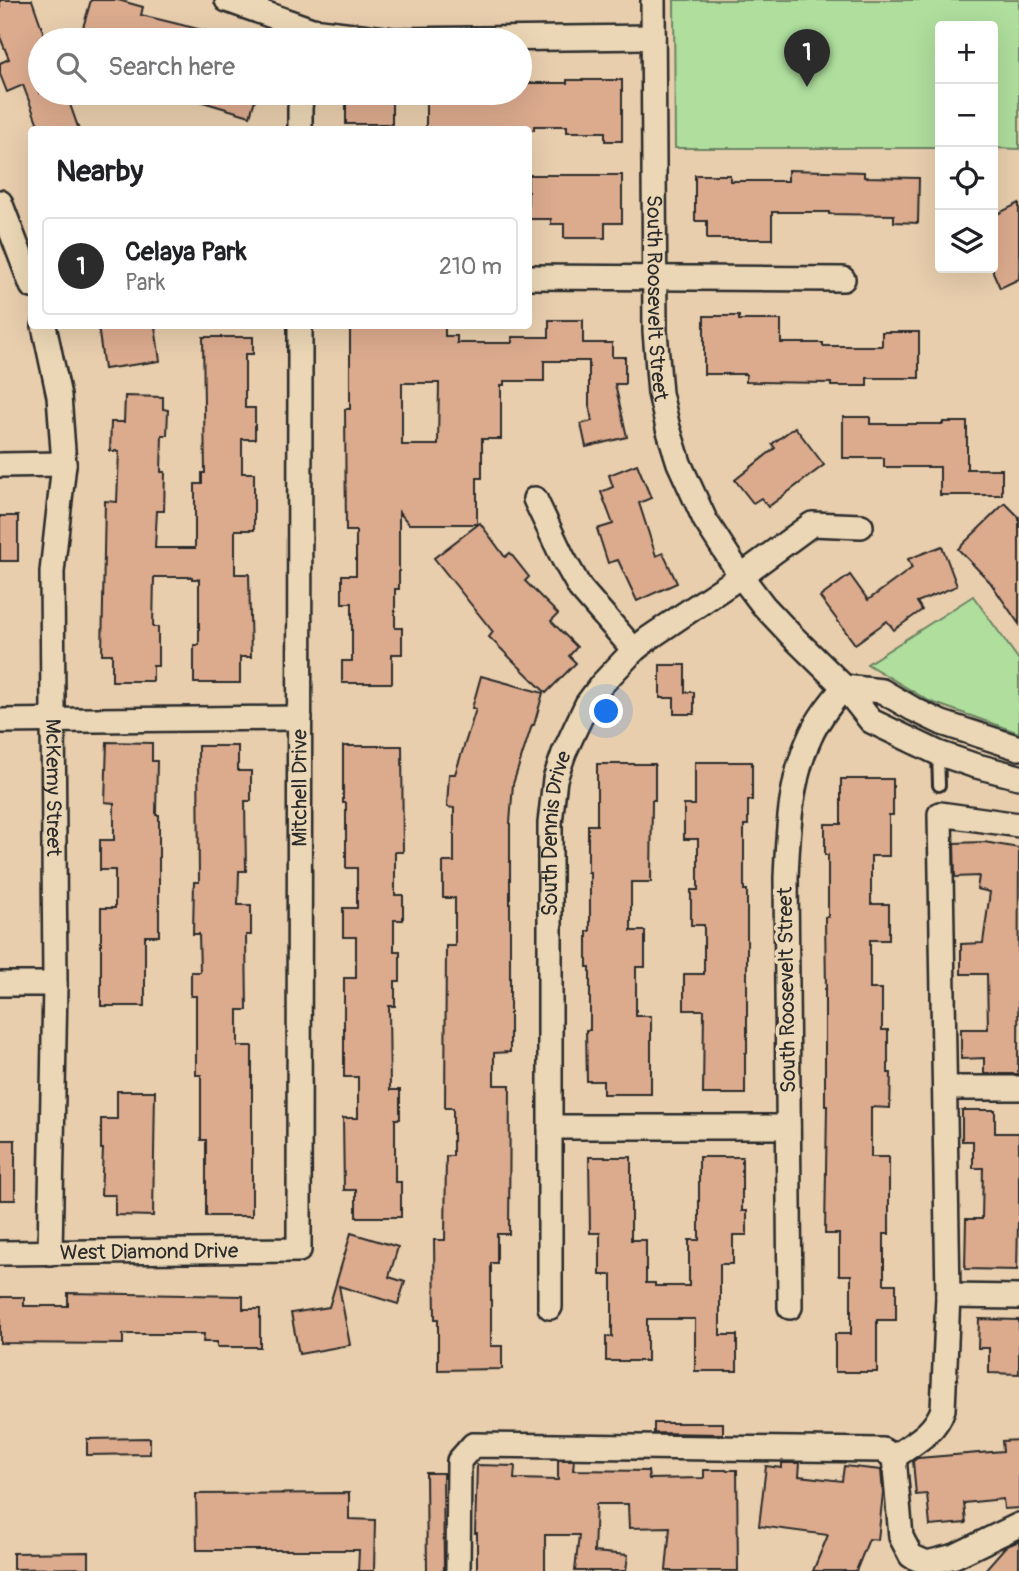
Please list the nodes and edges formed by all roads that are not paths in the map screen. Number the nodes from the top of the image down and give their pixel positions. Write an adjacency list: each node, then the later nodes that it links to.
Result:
1 (227, 0): 3 (street)
2 (653, 0): 4 (street, South Roosevelt Street)
3 (294, 28)
4 (653, 37): 5 (street); 11 (street, South Roosevelt Street)
5 (532, 38)
6 (300, 105): 7 (street)
7 (300, 126)
8 (0, 202): 9 (street)
9 (28, 276)
10 (532, 277): 11 (street)
11 (654, 278): 12 (street); 19 (street, South Roosevelt Street)
12 (843, 279)
13 (45, 329): 15 (street, McKemy Street)
14 (300, 329): 22 (street, Mitchell Drive)
15 (64, 464): 16 (street); 24 (street, McKemy Street)
16 (0, 465)
17 (535, 499): 20 (street)
18 (862, 526): 19 (street, South Dennis Drive)
19 (741, 576): 20 (street, South Dennis Drive); 21 (street, South Roosevelt Street)
20 (634, 650): 34 (street, South Dennis Drive)
21 (844, 687): 25 (street); 26 (street, South Roosevelt Street); 35 (street, South Roosevelt Street)
22 (300, 718): 24 (street); 36 (street, Mitchell Drive)
23 (0, 720): 24 (street)
24 (52, 721): 31 (street, McKemy Street)
25 (1019, 748)
26 (938, 753): 27 (street, South Roosevelt Street); 28 (lane)
27 (1019, 777)
28 (939, 785)
29 (1019, 825): 32 (street)
30 (0, 984): 31 (street)
31 (55, 984): 38 (street, McKemy Street)
32 (945, 1088): 33 (street); 39 (street)
33 (1019, 1088)
34 (550, 1127): 35 (street); 41 (street, South Dennis Drive)
35 (788, 1127): 42 (street, South Roosevelt Street)
36 (299, 1250): 38 (street, West Diamond Drive)
37 (0, 1253): 38 (street, West Diamond Drive)
38 (50, 1253)
39 (948, 1296): 40 (street); 43 (street)
40 (1019, 1297)
41 (550, 1307)
42 (790, 1307)
43 (894, 1457): 44 (street); 45 (street)
44 (1019, 1525)
45 (458, 1571)

